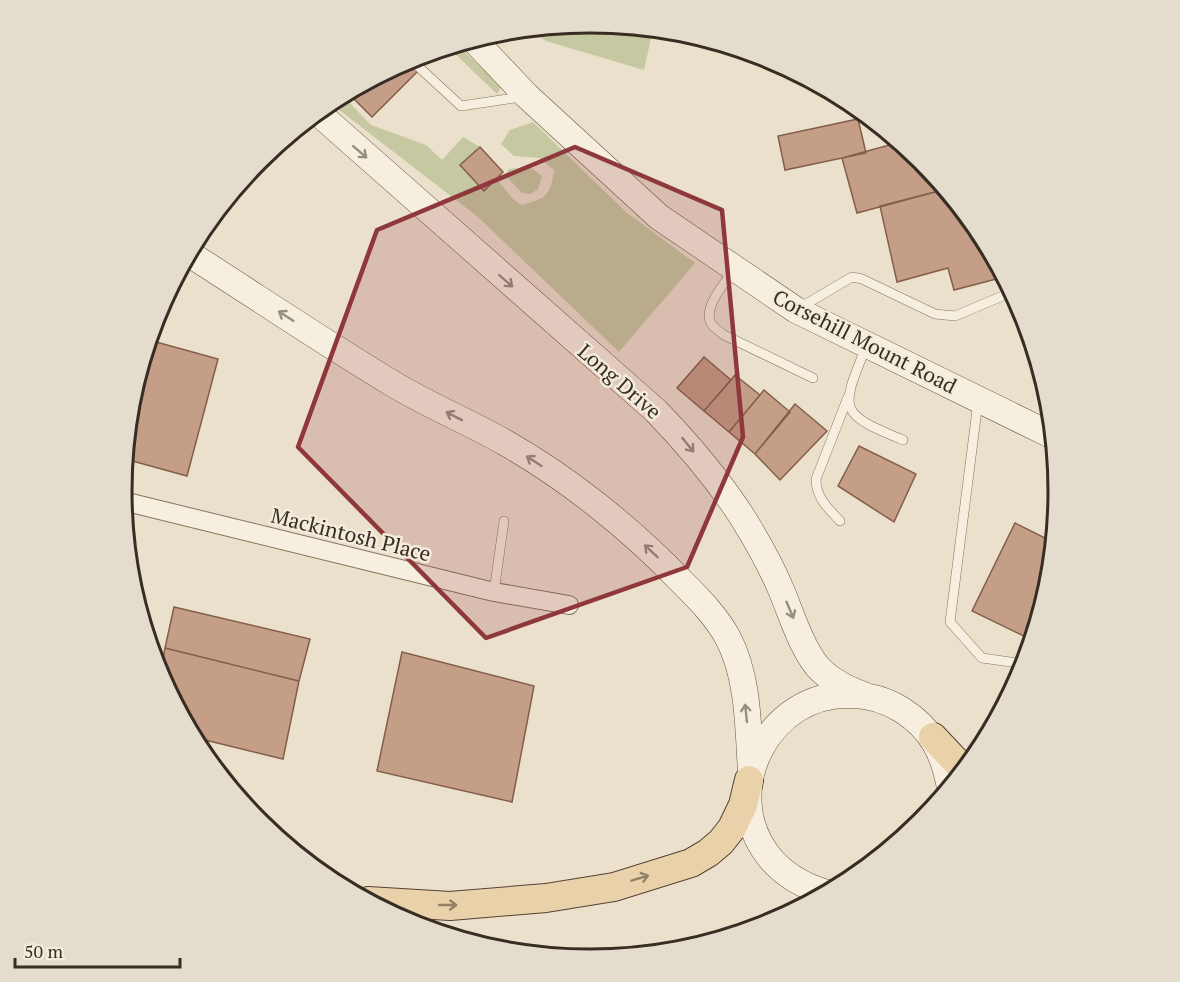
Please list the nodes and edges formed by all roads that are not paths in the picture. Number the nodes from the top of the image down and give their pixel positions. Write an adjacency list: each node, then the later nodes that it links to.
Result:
1 (480, 47): 3 (main road, Corsehill Mount Road)
2 (418, 67): 3 (lane)
3 (526, 96): 6 (main road, Corsehill Mount Road)
4 (324, 118): 21 (main road, Long Drive, one-way to 21)
5 (196, 257): 24 (main road, one-way to 5)
6 (735, 268): 8 (main road, Corsehill Mount Road); 10 (lane)
7 (1004, 295): 8 (lane)
8 (796, 310): 9 (main road, Corsehill Mount Road)
9 (867, 345): 11 (lane); 12 (main road, Corsehill Mount Road)
10 (813, 378)
11 (848, 397): 14 (lane); 17 (lane)
12 (979, 400): 13 (main road, Corsehill Mount Road); 20 (lane)
13 (1044, 432)
14 (903, 440)
15 (132, 503): 18 (street, Mackintosh Place)
16 (504, 521): 18 (lane)
17 (840, 521)
18 (494, 592): 19 (street, Mackintosh Place)
19 (569, 605)
20 (1014, 663)
21 (864, 695): 22 (main road); 24 (main road)
22 (933, 737): 23 (main road); 25 (main road)
23 (958, 763)
24 (750, 776): 26 (main road); 27 (main road, one-way to 24)
25 (948, 776)
26 (816, 889)
27 (387, 902)

